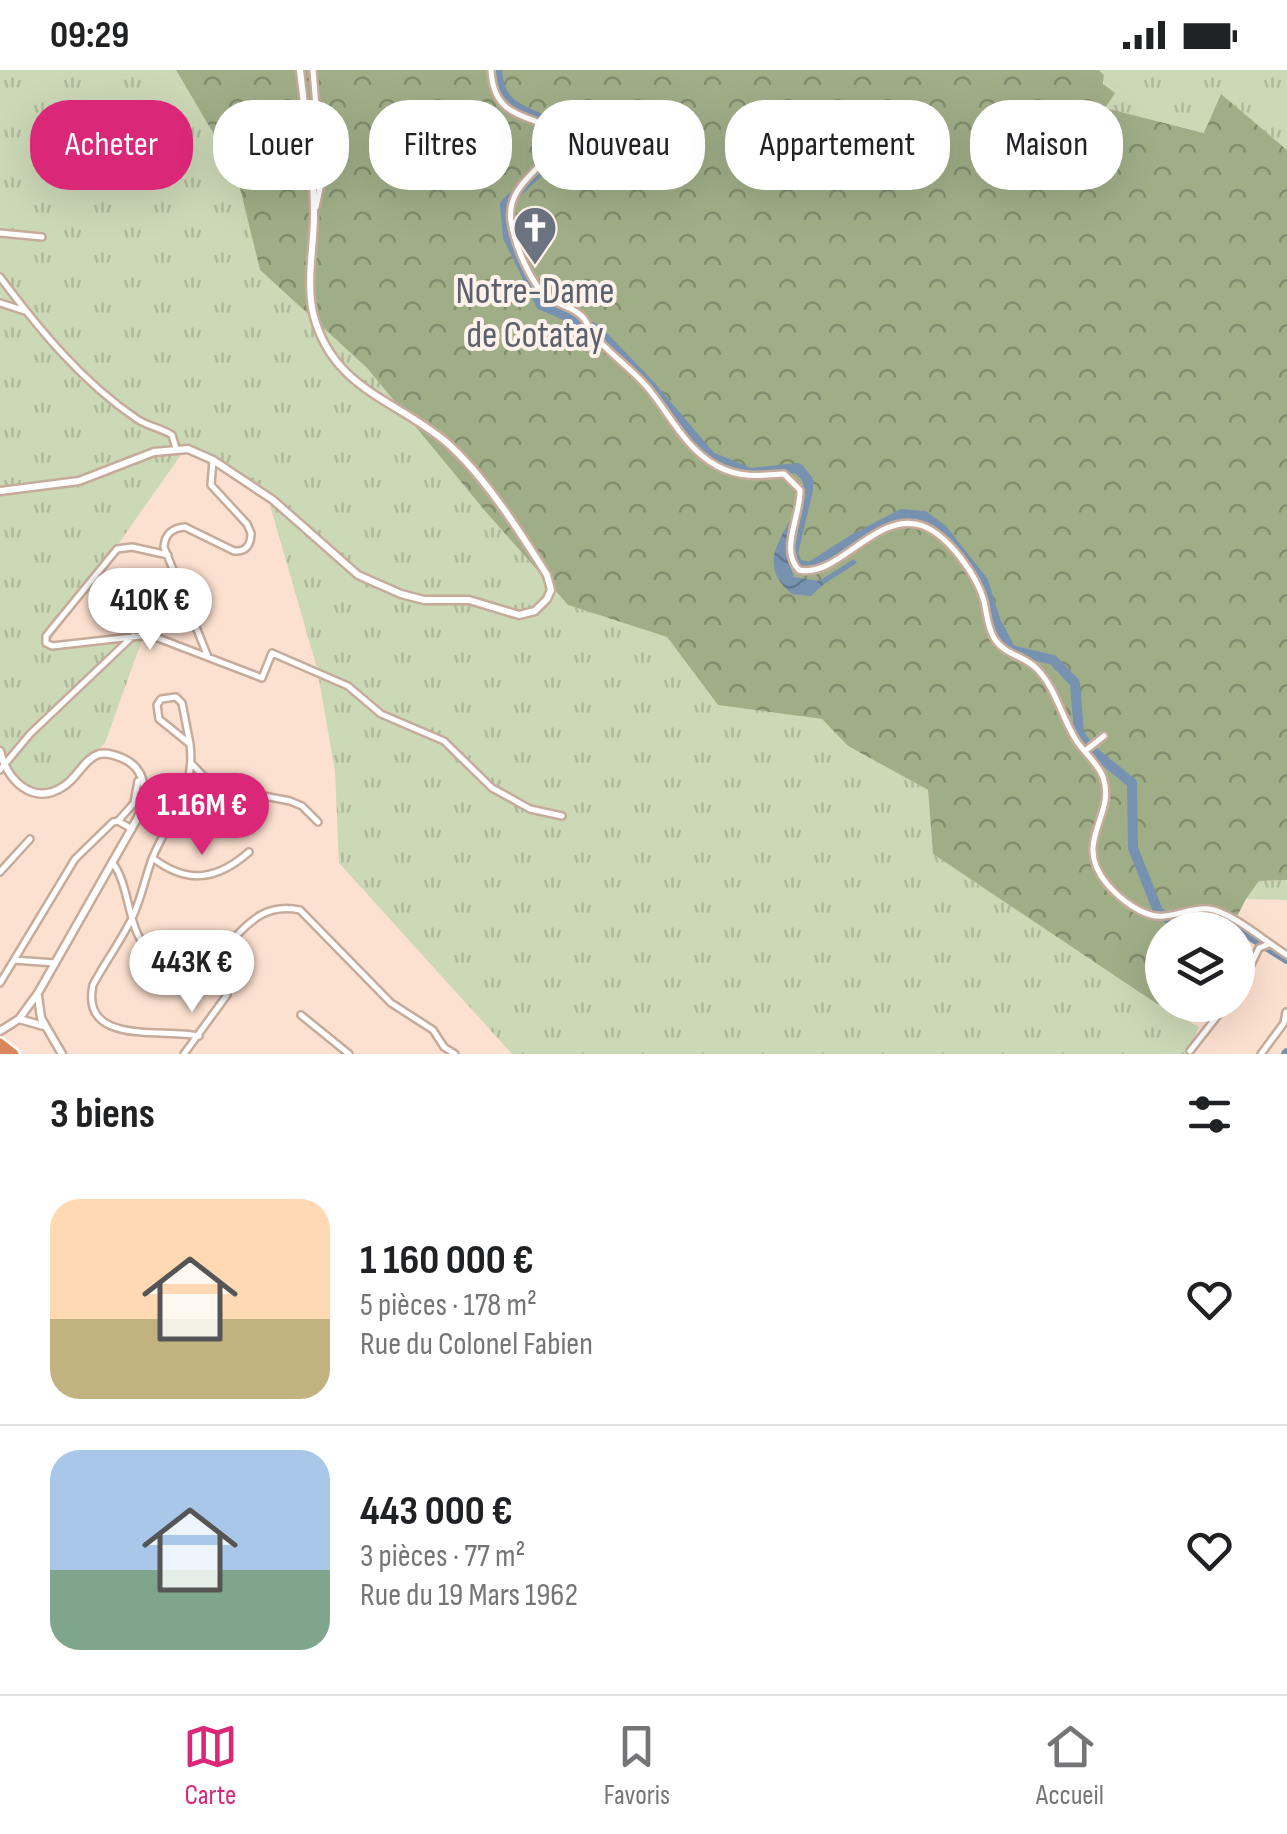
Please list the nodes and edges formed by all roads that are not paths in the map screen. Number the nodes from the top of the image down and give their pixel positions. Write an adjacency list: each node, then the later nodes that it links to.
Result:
1 (300, 70): 4 (street)
2 (314, 70): 4 (street)
3 (491, 70): 18 (street)
4 (314, 214): 11 (street)
5 (0, 233): 6 (street)
6 (42, 237)
7 (2, 283): 9 (street)
8 (0, 302): 9 (street)
9 (27, 312): 10 (street)
10 (176, 448): 11 (street); 12 (street)
11 (213, 460): 13 (street)
12 (0, 491)
13 (168, 554): 14 (street); 15 (street)
14 (136, 634): 15 (street); 21 (street)
15 (208, 657): 23 (street)
16 (1104, 736): 18 (street)
17 (190, 744): 17 (street); 20 (street)
18 (1087, 749): 33 (street)
19 (0, 752): 21 (street)
20 (190, 762): 25 (street); 29 (street)
21 (2, 767): 26 (street)
22 (138, 780): 24 (street)
23 (562, 816)
24 (116, 822): 26 (street); 36 (street)
25 (318, 822)
26 (132, 828): 30 (street)
27 (30, 839): 31 (street)
28 (250, 852): 29 (street)
29 (152, 858): 32 (street)
30 (112, 862): 32 (street); 37 (street)
31 (0, 872)
32 (133, 916): 47 (street); 54 (street)
33 (1269, 944): 34 (street); 35 (street)
34 (1287, 955)
35 (1255, 956)
36 (14, 960): 37 (street); 38 (street)
37 (55, 962): 39 (street)
38 (0, 983)
39 (38, 993): 43 (street); 45 (street)
40 (227, 996): 47 (street)
41 (1286, 1012): 55 (street)
42 (301, 1015): 53 (street)
43 (19, 1019): 45 (street); 46 (street)
44 (1213, 1022): 49 (street)
45 (45, 1026): 51 (street)
46 (0, 1031)
47 (199, 1036): 52 (street)
48 (0, 1042): 50 (highway)
49 (1190, 1051)
50 (14, 1054)
51 (62, 1054)
52 (184, 1054)
53 (348, 1054)
54 (455, 1054)
55 (1261, 1054)

